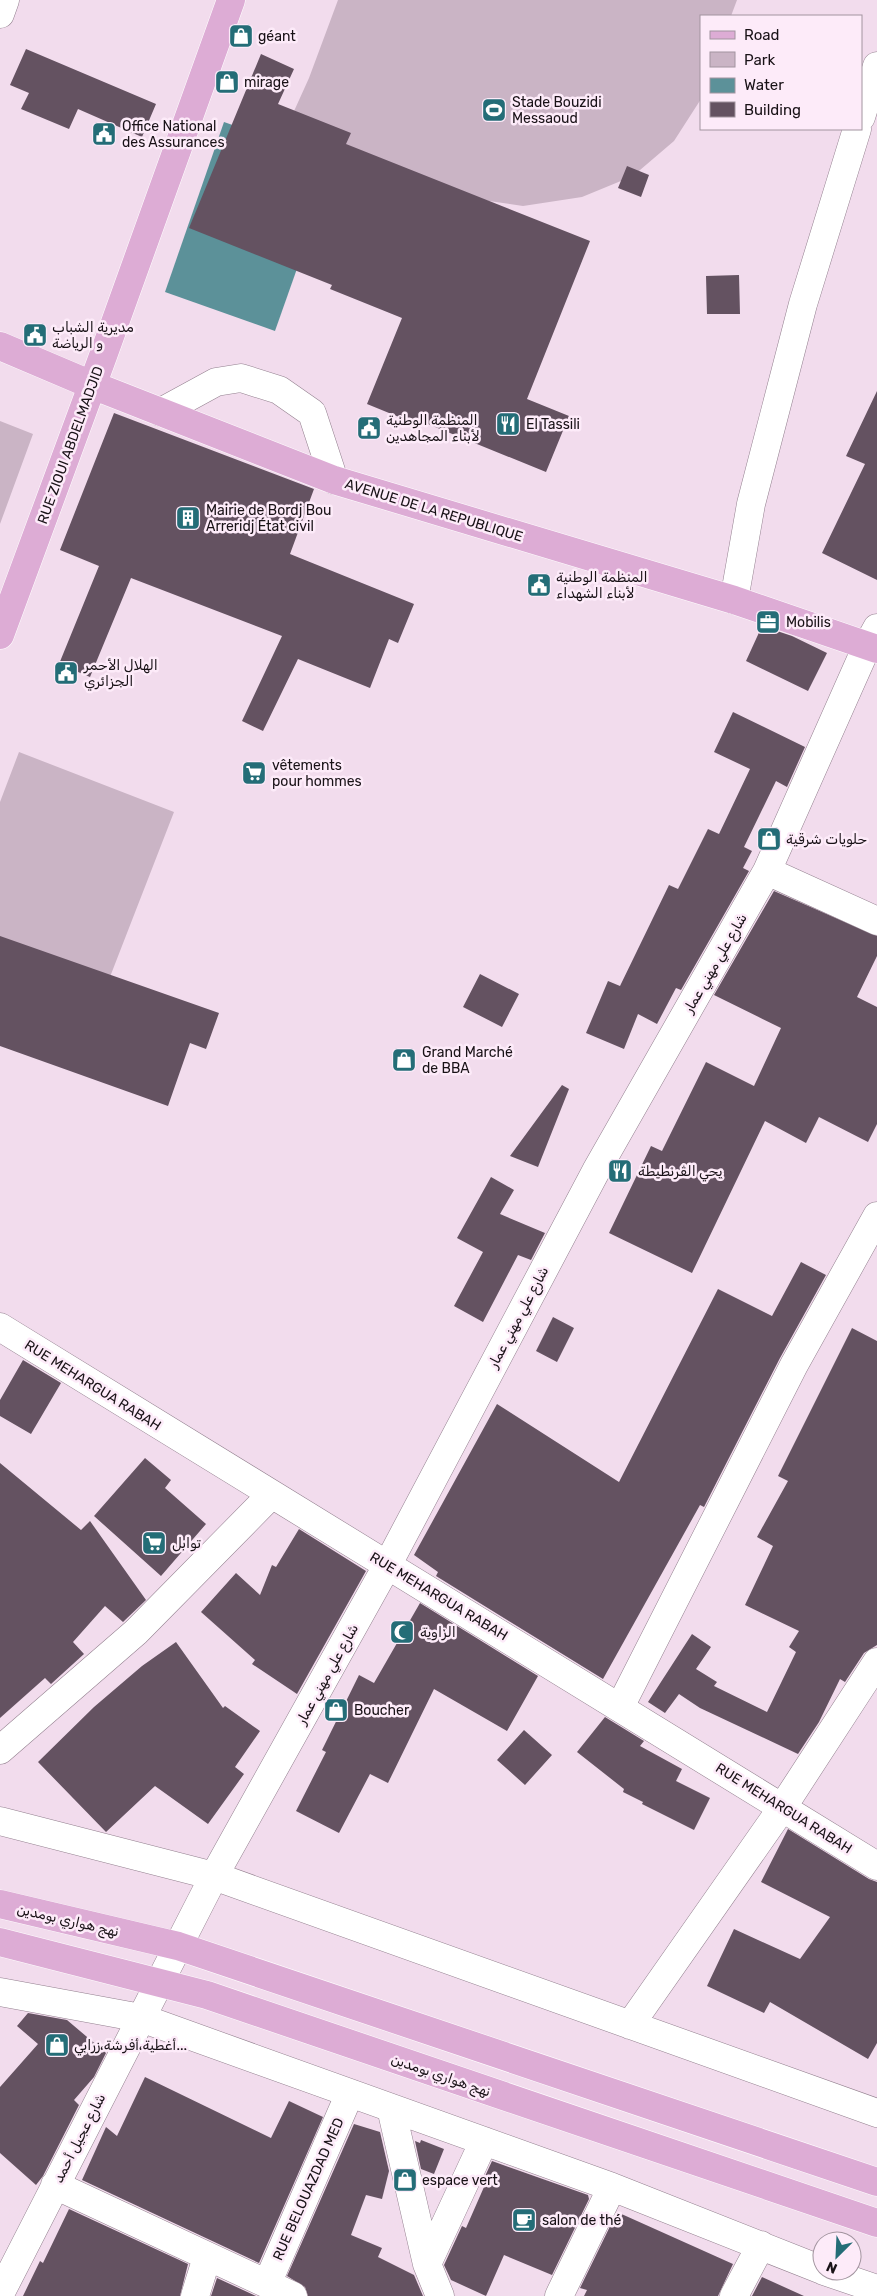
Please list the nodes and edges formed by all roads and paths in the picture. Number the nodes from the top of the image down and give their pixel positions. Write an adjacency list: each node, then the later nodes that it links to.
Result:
1 (5, 0): 3 (street)
2 (231, 0): 8 (main road, RUE ZIOUI ABDELMADJID)
3 (0, 14)
4 (875, 78): 5 (street)
5 (862, 114)
6 (857, 130): 11 (street)
7 (0, 346): 8 (main road, AVENUE DE LA REPUBLIQUE)
8 (92, 385): 9 (main road, AVENUE DE LA REPUBLIQUE); 12 (main road, RUE ZIOUI ABDELMADJID)
9 (161, 412): 10 (main road, AVENUE DE LA REPUBLIQUE); 10 (street)
10 (334, 480): 11 (main road, AVENUE DE LA REPUBLIQUE)
11 (734, 600): 13 (main road, AVENUE DE LA REPUBLIQUE)
12 (0, 635)
13 (874, 641): 14 (street, شارع علي مهني عمار)
14 (768, 871): 15 (street); 19 (street, شارع علي مهني عمار)
15 (877, 922)
16 (877, 1216): 21 (street)
17 (0, 1327): 18 (street, RUE MEHARGUA RABAH)
18 (270, 1495): 19 (street, RUE MEHARGUA RABAH); 22 (street)
19 (388, 1564): 21 (street, RUE MEHARGUA RABAH); 26 (street, شارع علي مهني عمار)
20 (875, 1668): 23 (street)
21 (620, 1707): 23 (street, RUE MEHARGUA RABAH)
22 (0, 1750)
23 (782, 1808): 25 (street, RUE MEHARGUA RABAH); 33 (street)
24 (0, 1821): 26 (street)
25 (877, 1866)
26 (214, 1876): 29 (street, شارع علي مهني عمار); 33 (street)
27 (0, 1904): 29 (main road, نهج هواري بومدين)
28 (0, 1942): 30 (main road, نهج هواري بومدين)
29 (178, 1946): 30 (street, شارع علي مهني عمار); 38 (main road, نهج هواري بومدين)
30 (159, 1983): 32 (street, شارع عجيل أحمد); 41 (main road, نهج هواري بومدين)
31 (0, 1992): 32 (street)
32 (141, 2018): 34 (street); 39 (street, شارع عجيل أحمد)
33 (630, 2025): 36 (street)
34 (350, 2093): 35 (street); 47 (street, RUE BELOUAZDAD MED)
35 (391, 2108): 37 (street); 44 (street)
36 (877, 2113)
37 (484, 2141): 40 (street); 44 (street)
38 (877, 2182)
39 (55, 2185): 43 (street); 49 (street, شارع عجيل أحمد)
40 (612, 2188): 42 (street); 53 (street)
41 (877, 2223)
42 (761, 2245): 45 (street); 54 (street)
43 (207, 2257): 47 (street); 50 (street)
44 (426, 2264): 52 (street)
45 (812, 2270)
46 (842, 2281): 48 (street)
47 (267, 2284): 51 (street)
48 (877, 2289)
49 (0, 2294)
50 (195, 2296)
51 (293, 2296)
52 (440, 2296)
53 (558, 2296)
54 (734, 2296)

